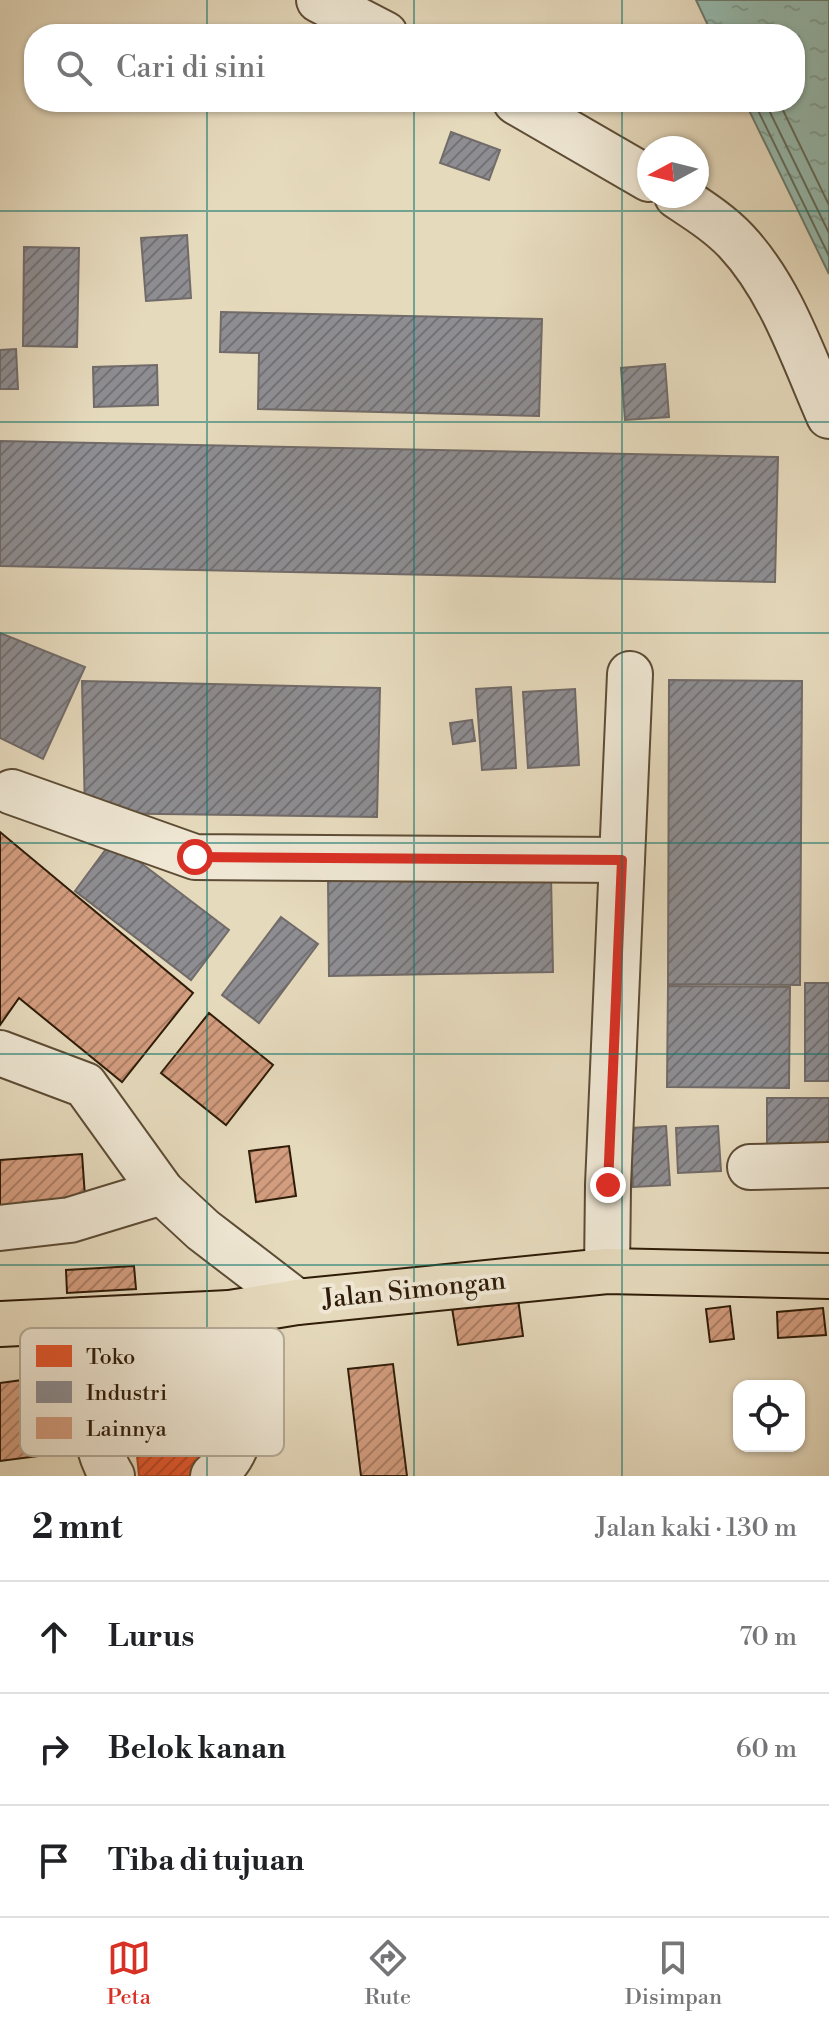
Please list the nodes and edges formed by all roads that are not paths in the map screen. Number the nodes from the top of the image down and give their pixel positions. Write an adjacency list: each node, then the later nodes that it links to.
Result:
1 (319, 0): 2 (street)
2 (366, 24)
3 (533, 112): 4 (street)
4 (637, 172)
5 (694, 208): 6 (street)
6 (829, 416)
7 (630, 674): 9 (street)
8 (12, 792): 9 (street)
9 (622, 860): 15 (street)
10 (0, 1053): 13 (street)
11 (829, 1165): 12 (street)
12 (750, 1167)
13 (162, 1192): 14 (street); 17 (street)
14 (0, 1228)
15 (607, 1271): 16 (main road, Jalan Simongan); 17 (main road, Jalan Simongan)
16 (829, 1276)
17 (297, 1302): 18 (main road, Jalan Simongan)
18 (230, 1313): 19 (main road, Jalan Simongan); 22 (street)
19 (83, 1320): 20 (main road, Jalan Simongan); 21 (street)
20 (0, 1324)
21 (84, 1328)
22 (231, 1328)
23 (101, 1456): 25 (street)
24 (232, 1456): 26 (street)
25 (112, 1476)
26 (213, 1476)

